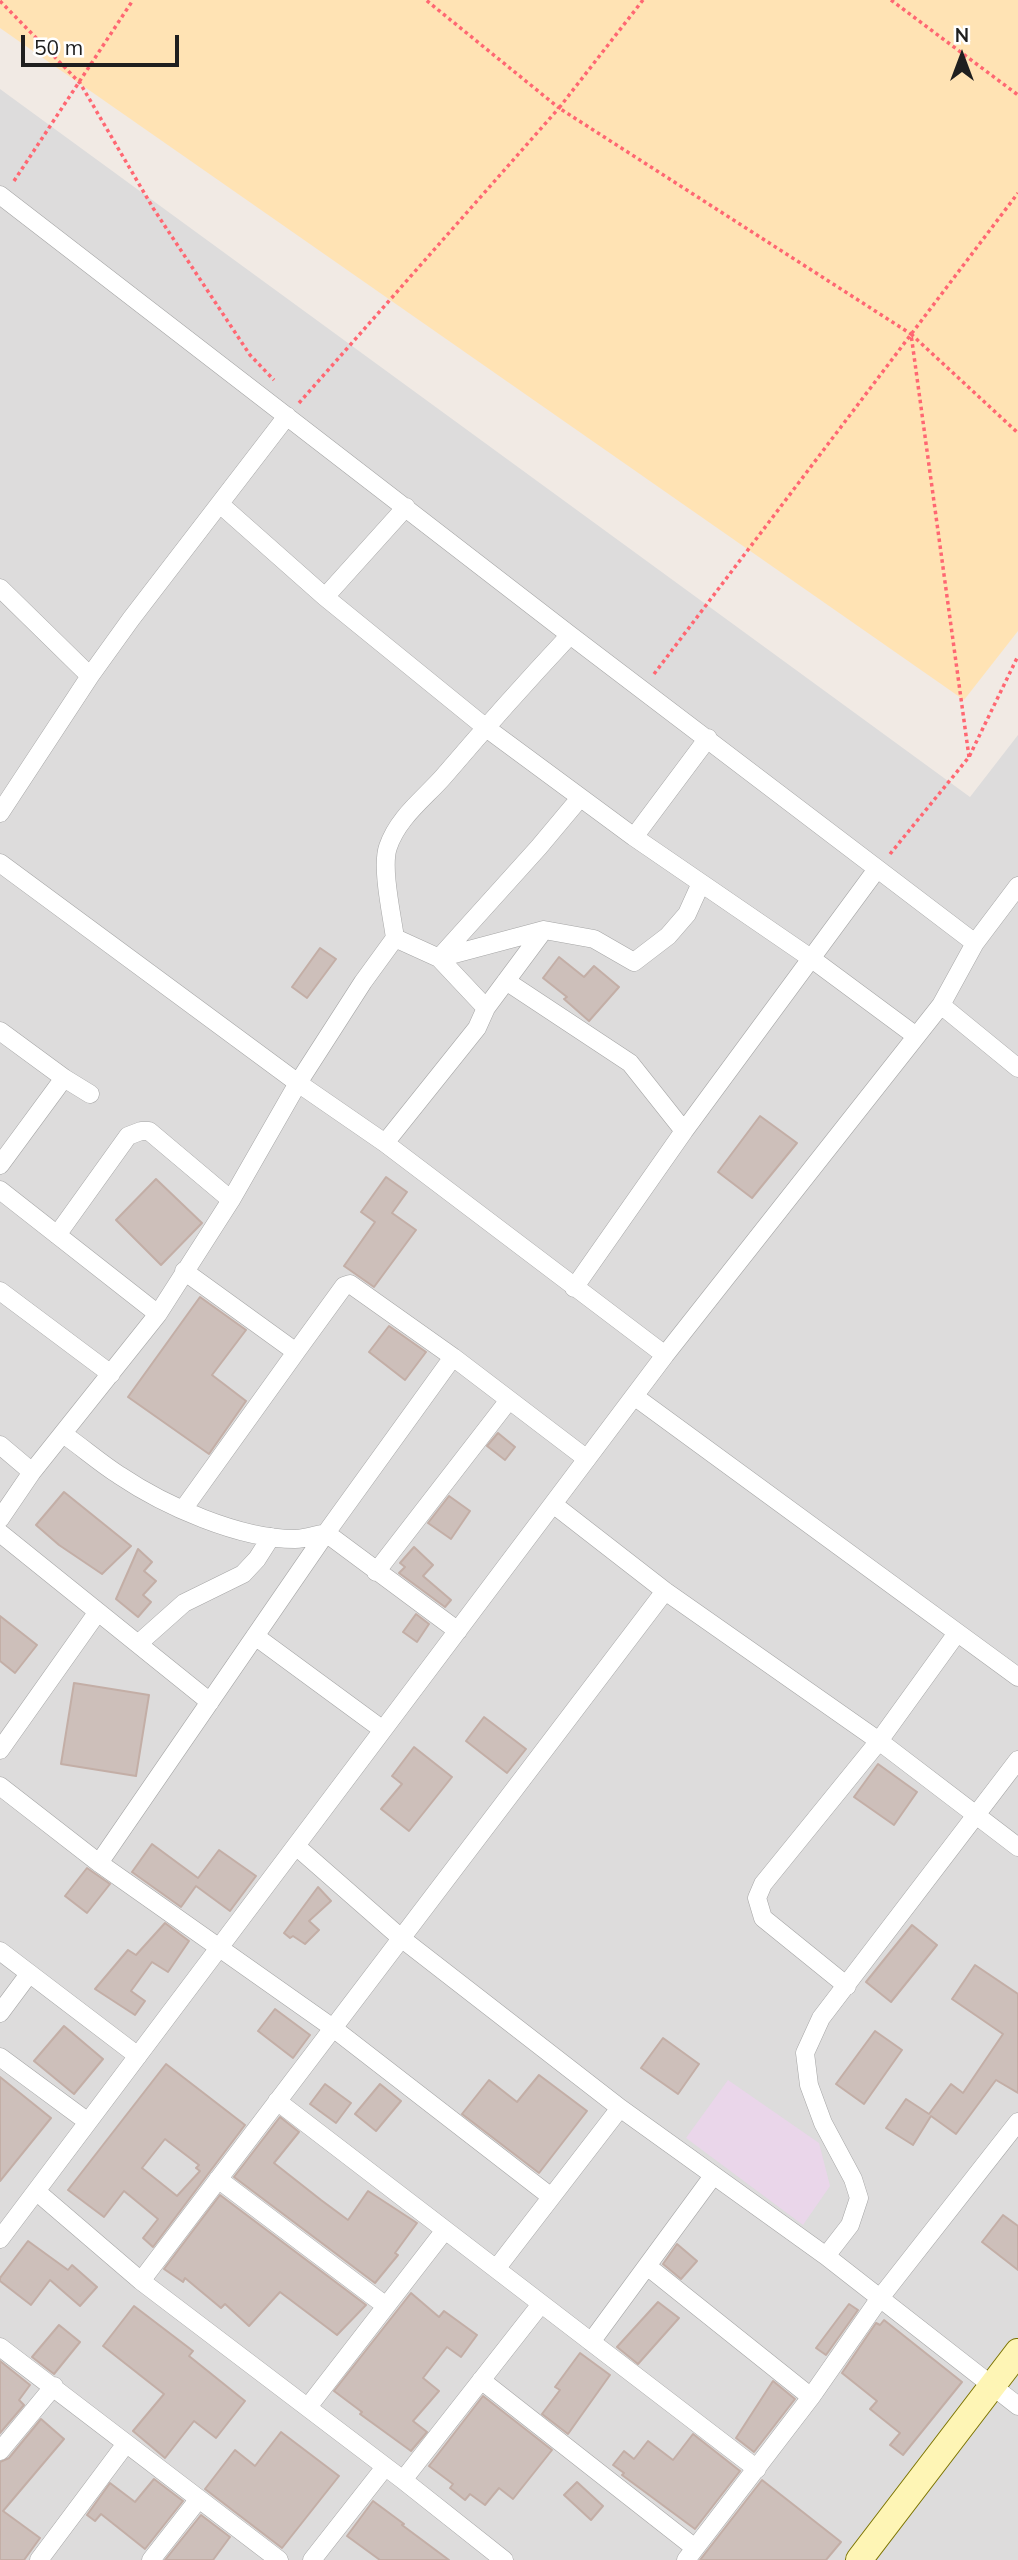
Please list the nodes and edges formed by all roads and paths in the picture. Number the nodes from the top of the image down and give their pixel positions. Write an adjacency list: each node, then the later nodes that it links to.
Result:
1 (132, 0): 6 (path)
2 (426, 0): 8 (path)
3 (643, 0): 8 (path)
4 (891, 0): 7 (path)
5 (0, 1): 6 (path)
6 (80, 83): 10 (path); 12 (path)
7 (1018, 95)
8 (559, 108): 11 (path); 13 (path)
9 (1018, 193): 11 (path)
10 (2, 197): 13 (street)
11 (911, 334): 14 (path); 22 (path); 25 (path)
12 (278, 384)
13 (287, 416): 15 (street); 16 (street)
14 (1018, 433)
15 (221, 505): 18 (street); 21 (street)
16 (406, 507): 18 (street); 19 (street)
17 (0, 588): 21 (street)
18 (325, 597): 23 (street)
19 (570, 635): 22 (street); 23 (street)
20 (1018, 656): 25 (path)
21 (90, 676): 27 (street)
22 (643, 690): 24 (street)
23 (485, 727): 26 (street); 34 (street)
24 (708, 738): 28 (street); 30 (street)
25 (970, 757): 30 (path)
26 (580, 798): 28 (street); 36 (street)
27 (0, 813)
28 (634, 837): 31 (street)
29 (0, 863): 45 (street)
30 (877, 869): 35 (street); 37 (street)
31 (701, 883): 33 (street); 37 (street)
32 (1018, 886): 35 (street)
33 (544, 930): 36 (street); 38 (street)
34 (395, 938): 36 (street); 45 (street)
35 (975, 943): 39 (street)
36 (439, 958): 40 (street)
37 (812, 959): 42 (street); 47 (street)
38 (506, 981): 40 (street); 47 (street)
39 (941, 1005): 42 (street); 43 (street)
40 (486, 1008): 48 (street)
41 (0, 1031): 44 (street)
42 (916, 1036): 58 (street)
43 (1018, 1068)
44 (64, 1078): 46 (street); 49 (street)
45 (298, 1083): 48 (street); 51 (street)
46 (90, 1094)
47 (684, 1132): 54 (street)
48 (385, 1143): 54 (street)
49 (0, 1165)
50 (0, 1190): 52 (street)
51 (231, 1200): 52 (street); 53 (street)
52 (57, 1235): 56 (street)
53 (184, 1271): 56 (street); 57 (street)
54 (574, 1288): 58 (street)
55 (0, 1291): 60 (street)
56 (158, 1314): 60 (street)
57 (296, 1352): 59 (street); 68 (street)
58 (665, 1355): 61 (street)
59 (453, 1357): 62 (street); 70 (street)
60 (111, 1374): 63 (street)
61 (634, 1396): 65 (street); 77 (street)
62 (509, 1400): 65 (street); 73 (street)
63 (63, 1434): 66 (street); 68 (street)
64 (0, 1445): 66 (street)
65 (587, 1459): 67 (street)
66 (32, 1472): 69 (street)
67 (553, 1504): 74 (street); 76 (street)
68 (184, 1508): 72 (street)
69 (0, 1519)
70 (326, 1532): 72 (street); 73 (street); 78 (street)
71 (0, 1533): 75 (street)
72 (271, 1537): 79 (street)
73 (376, 1572): 76 (street)
74 (665, 1591): 83 (street); 91 (street)
75 (97, 1613): 79 (street); 84 (street)
76 (457, 1631): 82 (street)
77 (957, 1633): 80 (street); 83 (street)
78 (255, 1636): 81 (street); 82 (street)
79 (139, 1643): 81 (street)
80 (1018, 1677)
81 (210, 1702): 90 (street)
82 (383, 1730): 88 (street)
83 (878, 1741): 87 (street); 95 (street)
84 (0, 1751)
85 (1018, 1760): 87 (street)
86 (0, 1786): 90 (street)
87 (976, 1815): 89 (street); 95 (street)
88 (296, 1846): 91 (street); 92 (street)
89 (1018, 1847)
90 (99, 1863): 92 (street)
91 (401, 1938): 97 (street); 101 (street)
92 (220, 1947): 97 (street); 98 (street)
93 (0, 1951): 94 (street)
94 (29, 1974): 96 (street); 98 (street)
95 (847, 1986): 110 (street)
96 (0, 2013)
97 (333, 2028): 100 (street); 107 (street)
98 (138, 2056): 102 (street)
99 (0, 2057): 102 (street)
100 (277, 2101): 105 (street); 108 (street)
101 (620, 2108): 104 (street); 107 (street)
102 (88, 2122): 106 (street)
103 (1018, 2122): 114 (street)
104 (713, 2176): 110 (street); 111 (street)
105 (218, 2179): 113 (street); 116 (street)
106 (36, 2191): 109 (street); 113 (street)
107 (550, 2196): 112 (street)
108 (445, 2230): 112 (street); 116 (street)
109 (0, 2239)
110 (826, 2256): 114 (street)
111 (647, 2266): 117 (street); 123 (street)
112 (496, 2269): 115 (street)
113 (141, 2281): 125 (street)
114 (880, 2298): 122 (street); 123 (street)
115 (541, 2304): 117 (street); 120 (street)
116 (386, 2306): 125 (street)
117 (591, 2342): 129 (street)
118 (0, 2347): 121 (street)
119 (1018, 2352): 122 (street)
120 (481, 2380): 130 (street); 132 (street)
121 (54, 2386): 126 (street); 127 (street)
122 (992, 2386): 124 (street); 138 (street)
123 (811, 2397): 129 (street)
124 (1018, 2406)
125 (308, 2407): 128 (street)
126 (125, 2445): 131 (street); 133 (street)
127 (0, 2451)
128 (385, 2467): 130 (street); 136 (street)
129 (757, 2469): 132 (street)
130 (403, 2480): 137 (street)
131 (198, 2500): 134 (street); 135 (street)
132 (691, 2554)
133 (39, 2560)
134 (151, 2560)
135 (279, 2560)
136 (312, 2560)
137 (504, 2560)
138 (859, 2560)

